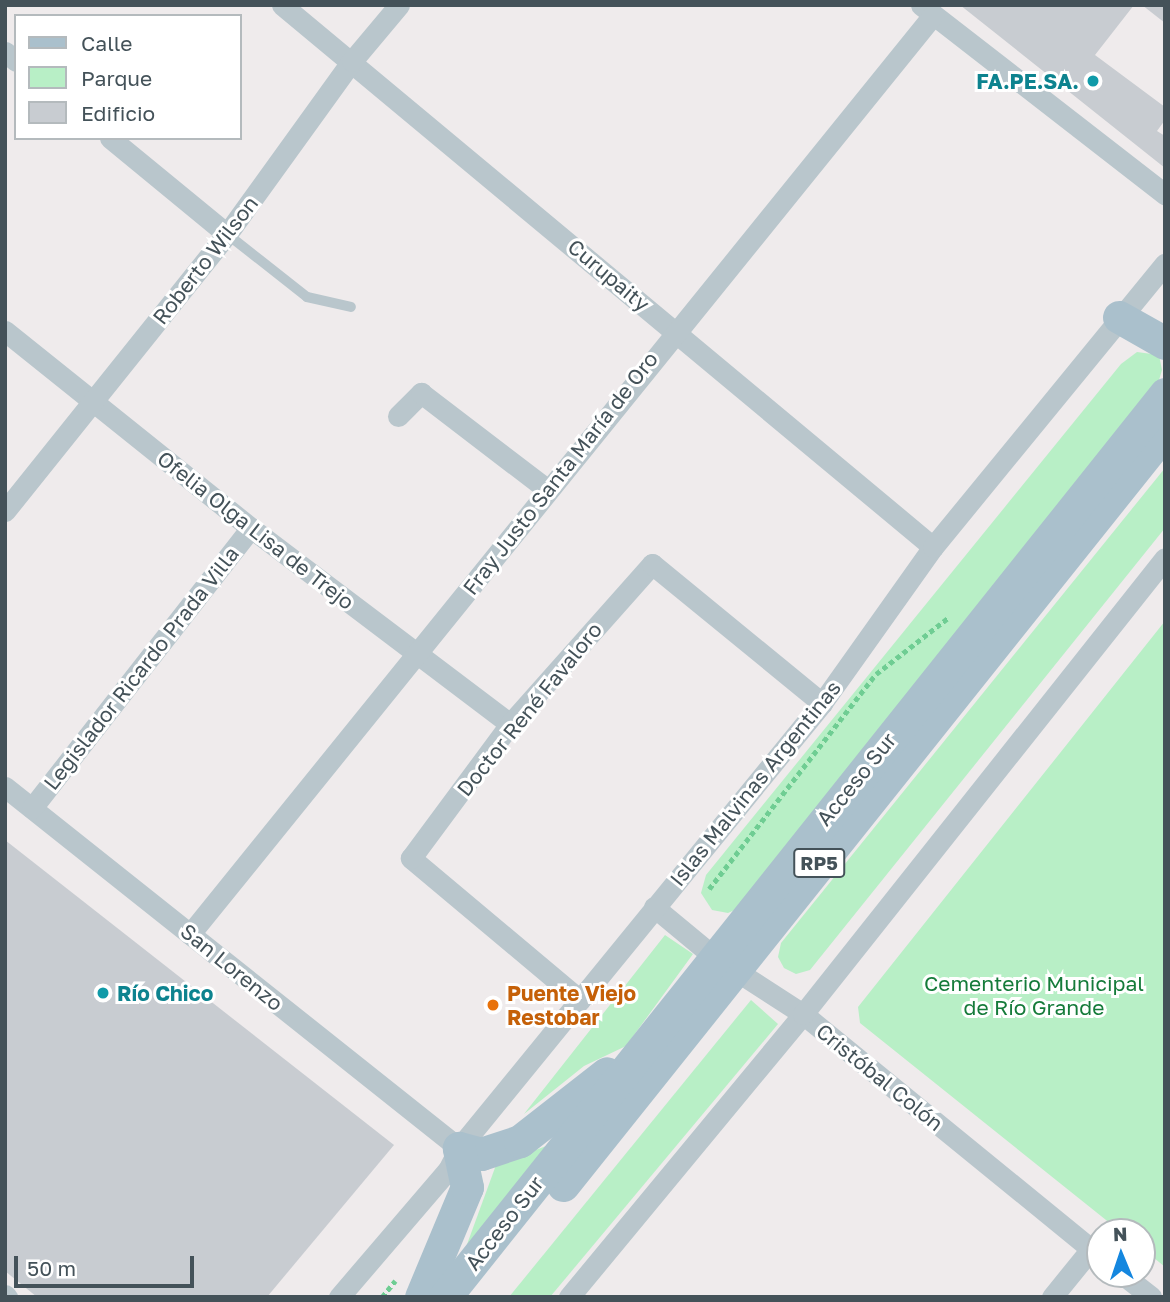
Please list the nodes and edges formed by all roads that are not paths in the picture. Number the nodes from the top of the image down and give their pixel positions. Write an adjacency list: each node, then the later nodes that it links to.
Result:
1 (282, 5): 4 (street, Curupaity)
2 (399, 5): 4 (street, Roberto Wilson)
3 (927, 10): 6 (street); 11 (street, Fray Justo Santa María de Oro)
4 (352, 61): 7 (street, Roberto Wilson); 11 (street, Curupaity)
5 (112, 140): 7 (street)
6 (1165, 194)
7 (227, 234): 9 (lane); 15 (street, Roberto Wilson)
8 (1165, 264): 10 (street, Islas Malvinas Argentinas)
9 (351, 307)
10 (1119, 317): 13 (main road); 21 (street, Islas Malvinas Argentinas)
11 (675, 330): 18 (street, Fray Justo Santa María de Oro); 21 (street, Curupaity)
12 (5, 331): 15 (street, Ofelia Olga Lisa de Trejo)
13 (1165, 343)
14 (1165, 394): 30 (main road, Acceso Sur / RP5)
15 (92, 402): 19 (street, Roberto Wilson); 20 (street, Ofelia Olga Lisa de Trejo)
16 (398, 416): 18 (street)
17 (1165, 431): 30 (main road, Acceso Sur / RP5)
18 (548, 490): 23 (street, Fray Justo Santa María de Oro)
19 (5, 511)
20 (251, 527): 23 (street, Ofelia Olga Lisa de Trejo); 27 (street, Legislador Ricardo Prada Villa)
21 (933, 547): 24 (street, Islas Malvinas Argentinas)
22 (1165, 558): 32 (street)
23 (416, 654): 25 (street, Ofelia Olga Lisa de Trejo); 29 (street, Fray Justo Santa María de Oro)
24 (822, 704): 25 (street, Doctor René Favaloro); 28 (street, Islas Malvinas Argentinas)
25 (510, 724): 31 (street, Doctor René Favaloro)
26 (5, 787): 27 (street, San Lorenzo)
27 (32, 808): 29 (street, San Lorenzo)
28 (654, 907): 30 (street, Cristóbal Colón); 31 (street, Islas Malvinas Argentinas)
29 (190, 934): 34 (street, San Lorenzo)
30 (723, 963): 32 (street, Cristóbal Colón); 33 (main road, Acceso Sur / RP5); 40 (main road, Acceso Sur / RP5)
31 (580, 1000): 34 (street, Islas Malvinas Argentinas)
32 (803, 1014): 35 (street, Cristóbal Colón); 41 (street)
33 (633, 1058): 34 (main road); 39 (main road, Acceso Sur / RP5)
34 (459, 1148): 37 (street, Islas Malvinas Argentinas); 38 (main road)
35 (1086, 1246)
36 (1086, 1262): 42 (street)
37 (339, 1297)
38 (421, 1297)
39 (445, 1297)
40 (474, 1297)
41 (569, 1297)
42 (1052, 1297)

